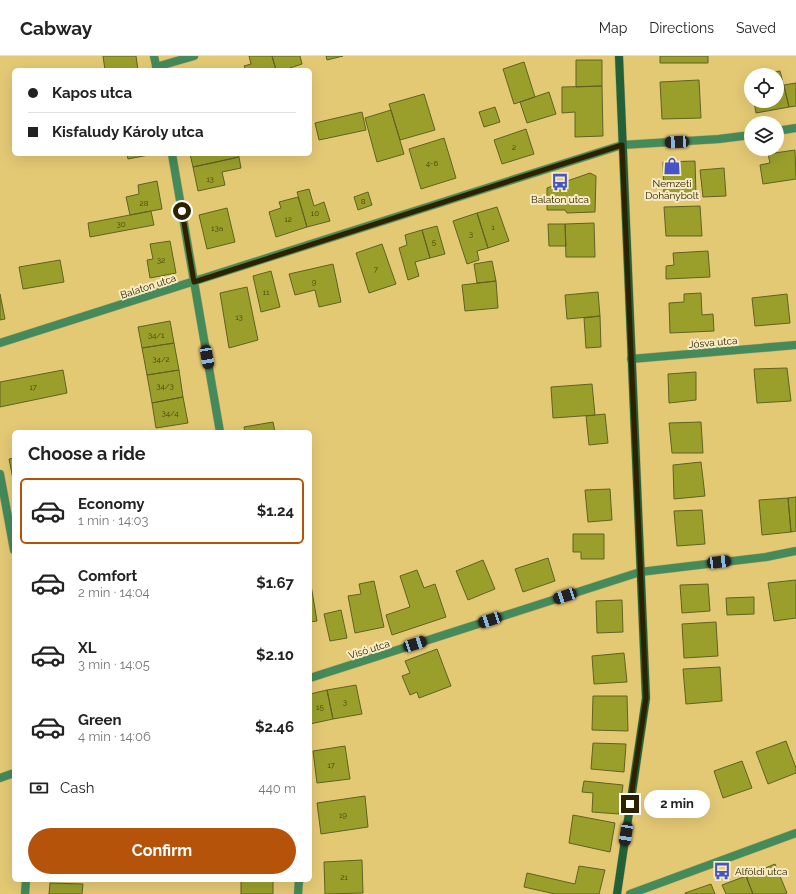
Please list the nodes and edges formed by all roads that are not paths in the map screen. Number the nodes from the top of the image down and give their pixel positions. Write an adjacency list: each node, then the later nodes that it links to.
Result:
1 (154, 56): 4 (street)
2 (194, 56): 5 (street)
3 (619, 56): 9 (main road)
4 (157, 68)
5 (160, 68)
6 (796, 128): 7 (street)
7 (784, 130)
8 (744, 136): 9 (street, Balaton utca)
9 (622, 145): 11 (street, Balaton utca); 14 (main road)
10 (172, 156): 11 (street)
11 (194, 282): 12 (street, Balaton utca); 15 (street)
12 (0, 343)
13 (796, 345): 14 (street, Jósva utca)
14 (631, 359): 19 (main road)
15 (220, 430)
16 (0, 474): 17 (street)
17 (12, 539)
18 (796, 551): 19 (street, Visó utca)
19 (640, 572): 20 (street, Visó utca); 28 (main road)
20 (312, 677)
21 (12, 774): 22 (street)
22 (0, 778)
23 (796, 833): 29 (street)
24 (26, 882): 26 (street)
25 (299, 882): 27 (street)
26 (25, 894)
27 (298, 894)
28 (617, 894)
29 (630, 894)

